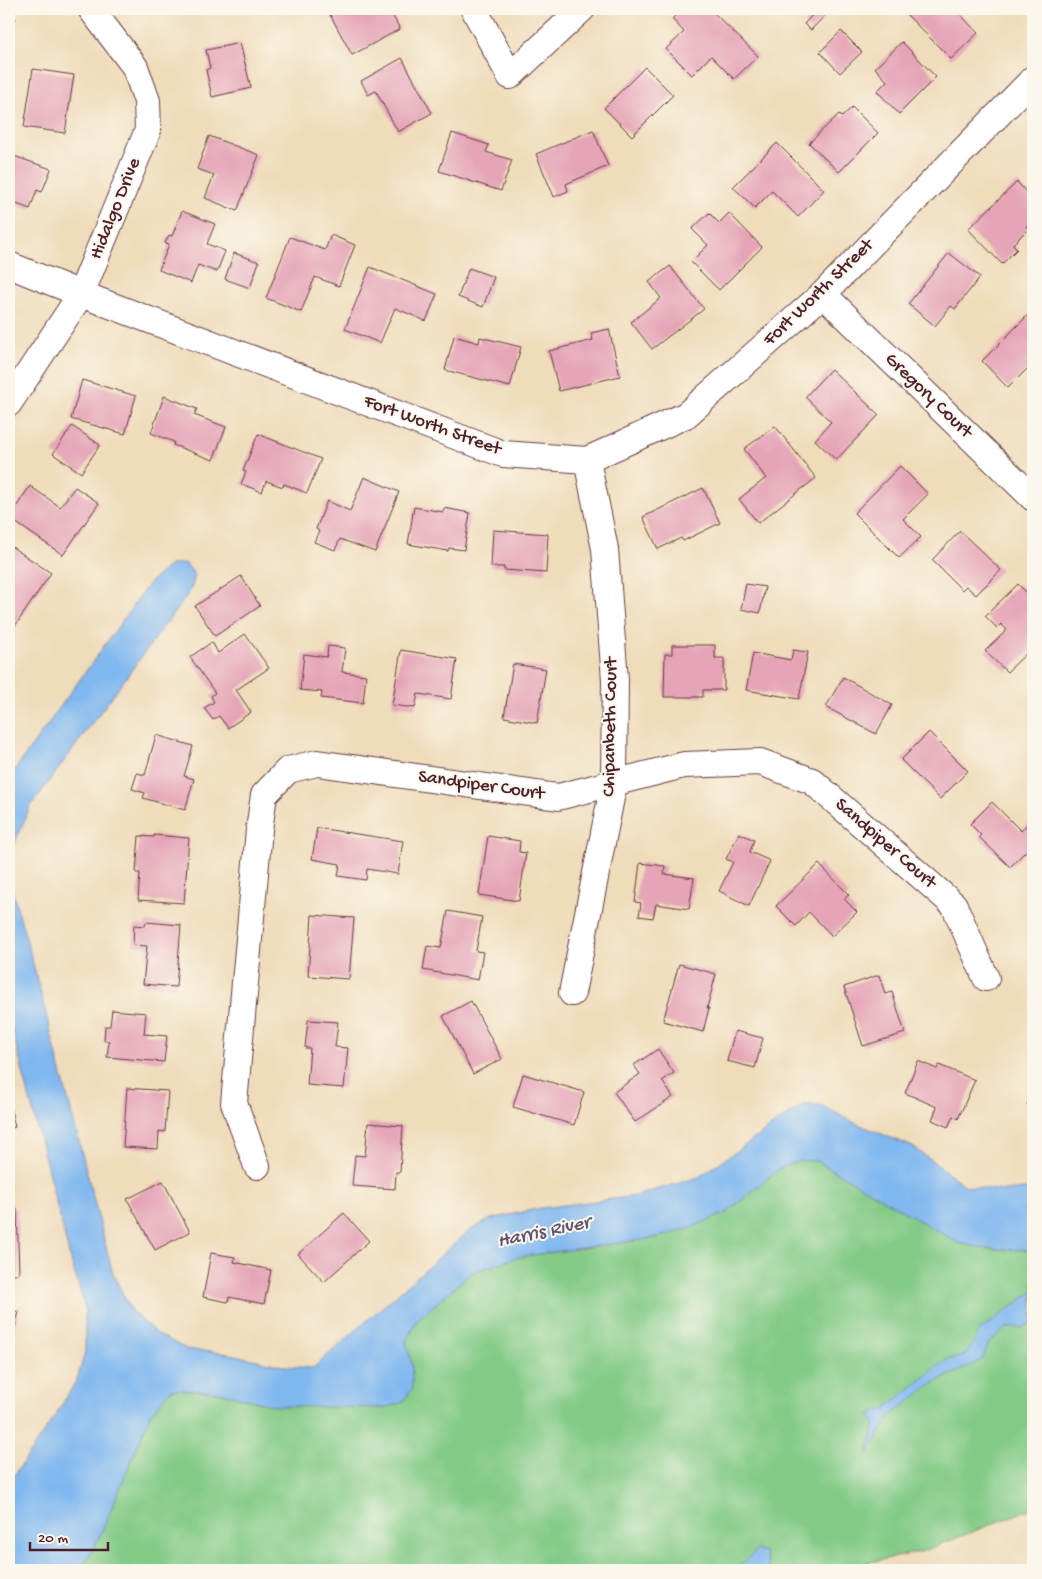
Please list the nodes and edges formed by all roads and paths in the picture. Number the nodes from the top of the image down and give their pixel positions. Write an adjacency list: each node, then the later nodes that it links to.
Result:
1 (91, 9): 6 (street, Hidalgo Drive)
2 (474, 9): 3 (street)
3 (582, 9)
4 (1033, 79): 7 (street, Fort Worth Street)
5 (9, 264): 6 (street, Fort Worth Street)
6 (81, 294): 8 (street, Hidalgo Drive); 9 (street, Fort Worth Street)
7 (823, 294): 9 (street, Fort Worth Street); 10 (street, Gregory Court)
8 (9, 403)
9 (587, 460): 11 (street, Chipanbeth Court)
10 (1033, 498)
11 (614, 783): 12 (street, Sandpiper Court); 13 (street, Chipanbeth Court); 14 (street, Sandpiper Court)
12 (986, 978)
13 (572, 992)
14 (257, 1166)

